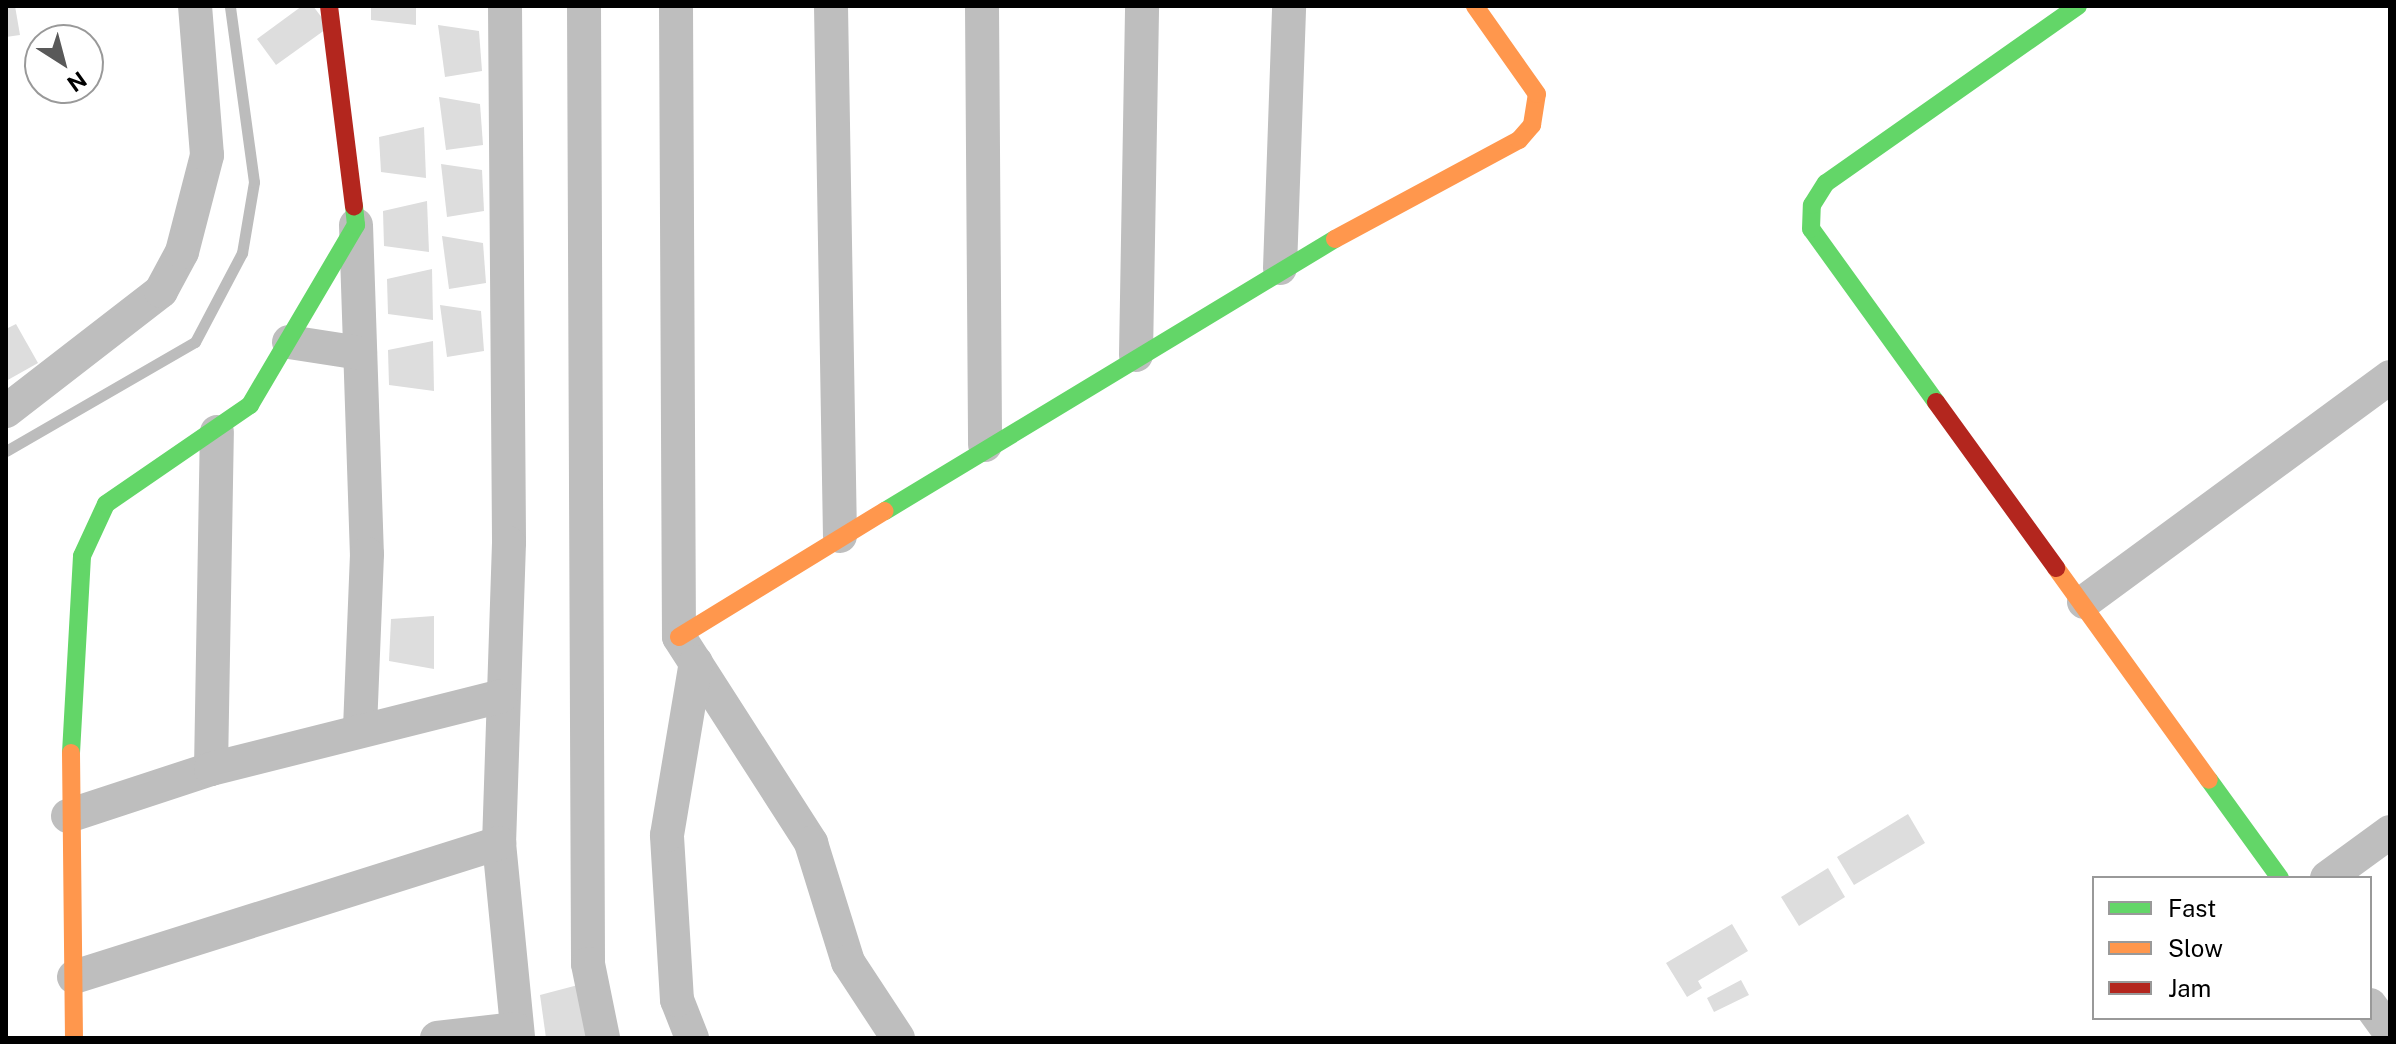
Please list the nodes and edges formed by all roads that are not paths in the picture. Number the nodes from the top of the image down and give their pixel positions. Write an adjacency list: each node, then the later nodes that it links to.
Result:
1 (195, 6): 18 (street)
2 (329, 6): 12 (street)
3 (505, 6): 24 (street)
4 (584, 6): 38 (street)
5 (676, 6): 23 (street)
6 (831, 6): 21 (street)
7 (982, 6): 20 (street)
8 (1142, 6): 16 (street)
9 (1289, 6): 13 (street)
10 (1475, 6): 13 (street)
11 (2078, 6): 22 (street)
12 (356, 225): 14 (street); 15 (street)
13 (1280, 268): 16 (street)
14 (289, 342): 15 (street); 19 (street)
15 (360, 353): 25 (street)
16 (1136, 355): 20 (street)
17 (2390, 377): 22 (street)
18 (6, 411)
19 (217, 432): 26 (street); 27 (street)
20 (985, 445): 21 (street)
21 (840, 536): 23 (street)
22 (2084, 602): 30 (street)
23 (687, 650): 39 (street); 40 (street)
24 (501, 696): 25 (street); 29 (street)
25 (360, 729): 26 (street)
26 (211, 769): 27 (street)
27 (68, 816): 32 (street)
28 (2390, 832): 31 (street)
29 (499, 843): 32 (street); 35 (street)
30 (2279, 876)
31 (2330, 876)
32 (74, 977): 36 (street)
33 (2372, 1008): 34 (street)
34 (2390, 1033)
35 (517, 1034): 37 (street)
36 (74, 1038)
37 (437, 1038)
38 (603, 1038)
39 (692, 1038)
40 (898, 1038)

